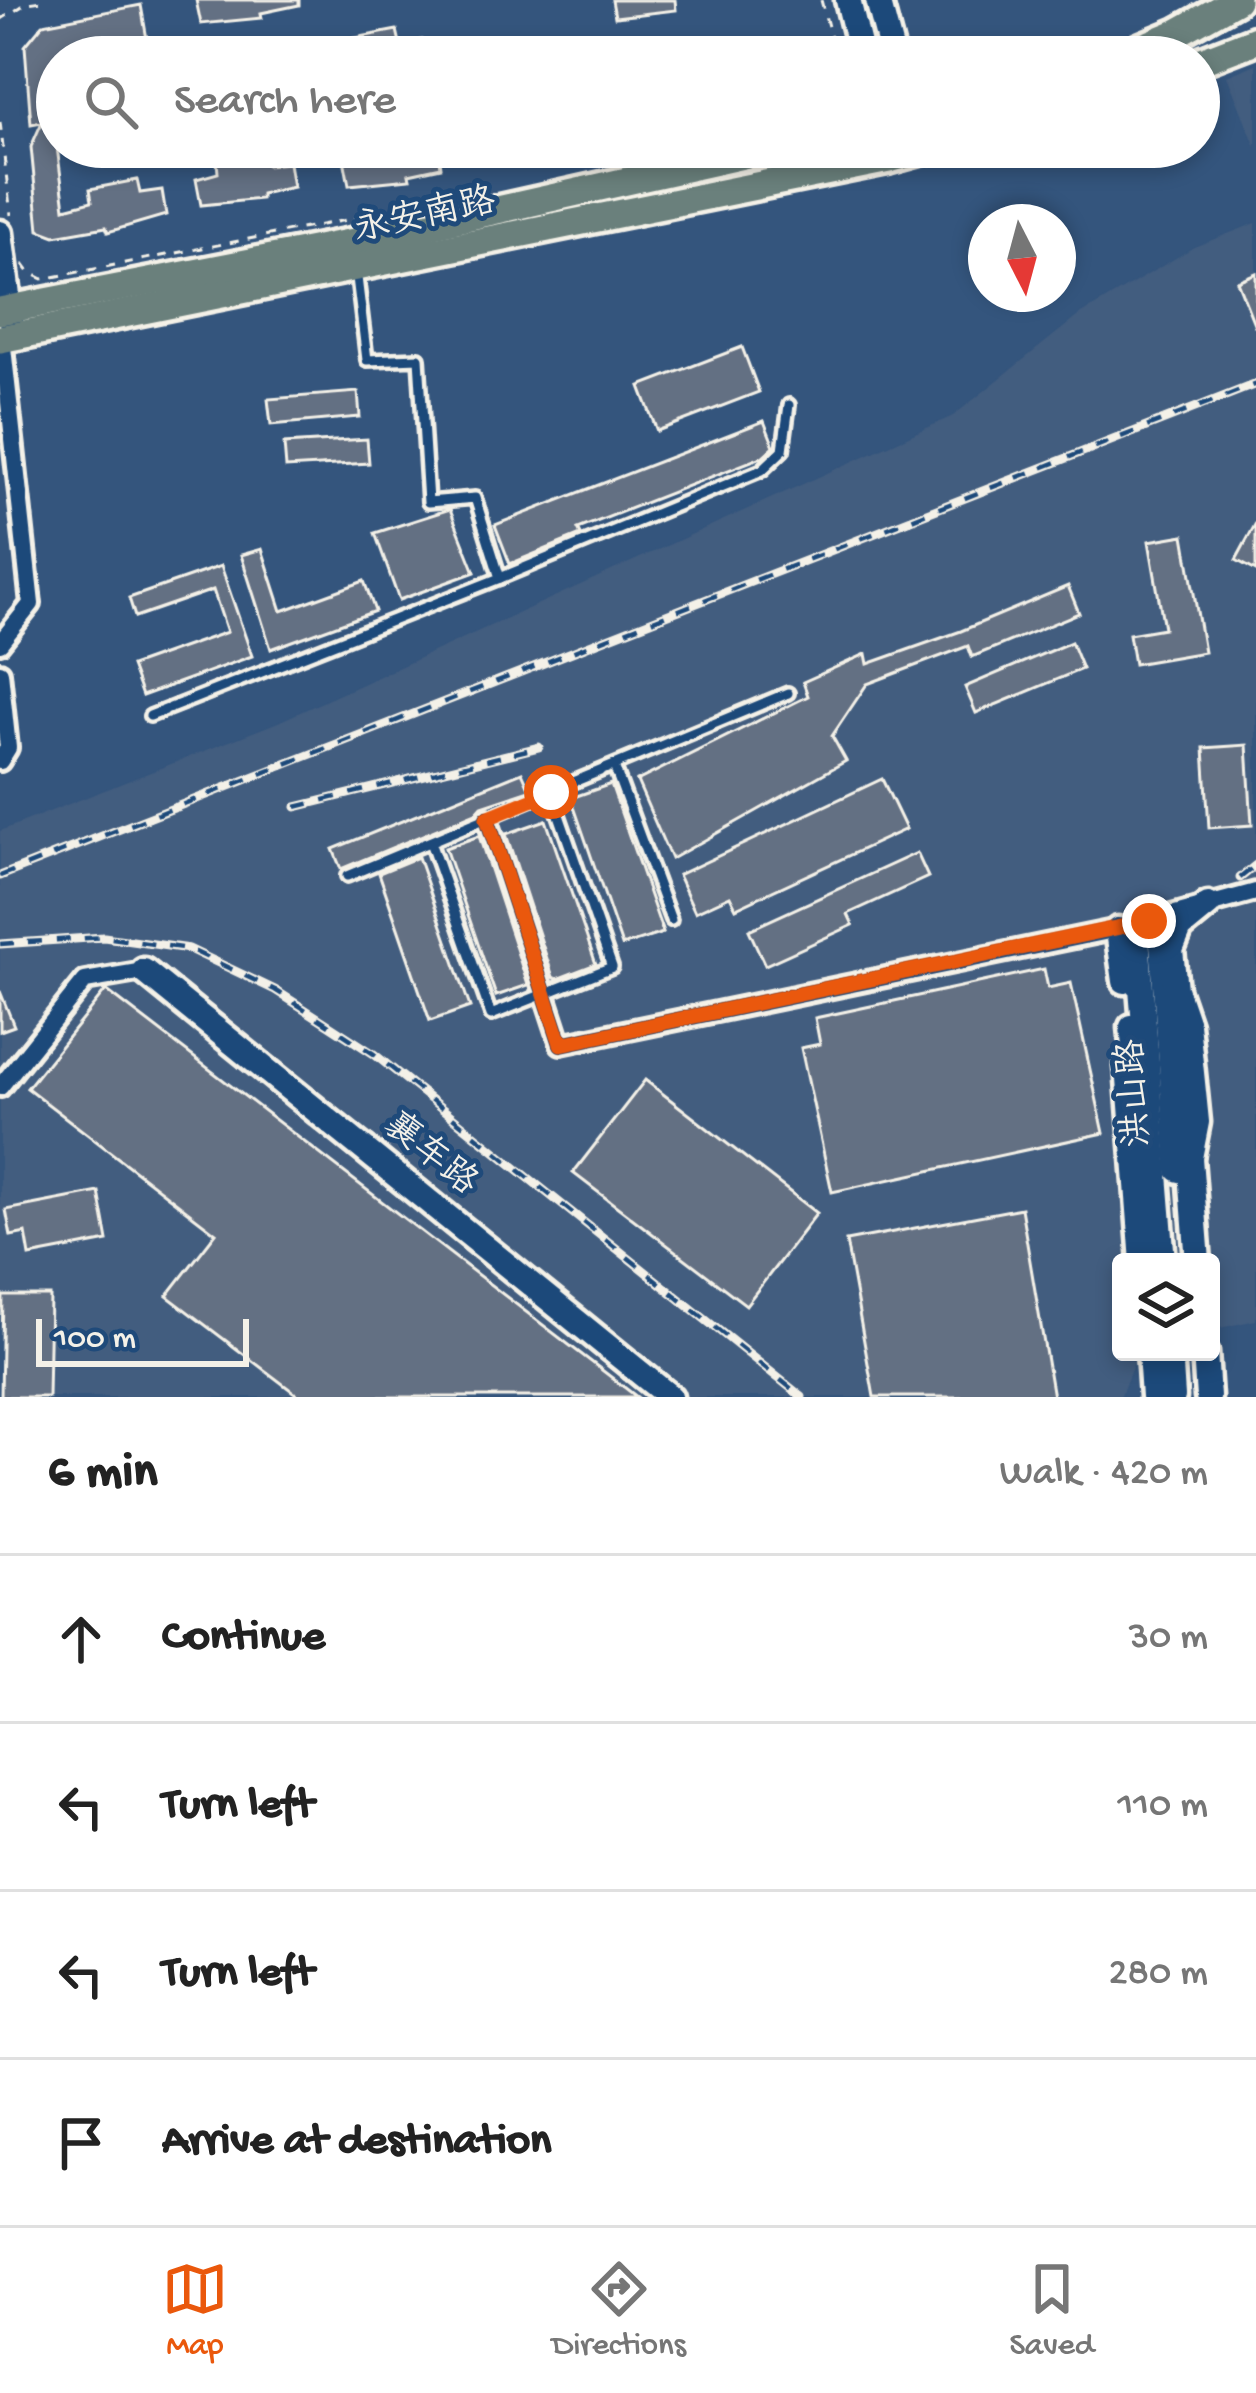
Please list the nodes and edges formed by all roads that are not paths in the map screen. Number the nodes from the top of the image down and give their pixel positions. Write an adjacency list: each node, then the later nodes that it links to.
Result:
1 (848, 0): 6 (street)
2 (878, 0): 7 (street)
3 (1236, 0): 5 (main road)
4 (1256, 2): 5 (main road)
5 (1177, 33): 8 (main road)
6 (857, 36)
7 (887, 36)
8 (1170, 36)
9 (1256, 40): 11 (main road)
10 (1256, 50): 12 (main road)
11 (1220, 55)
12 (1220, 58)
13 (684, 168): 17 (main road, 永安南路)
14 (818, 168): 16 (main road, 永安南路)
15 (7, 232): 17 (street)
16 (356, 269): 17 (main road, 永安南路); 19 (lane)
17 (5, 327): 20 (street)
18 (789, 405): 19 (lane)
19 (500, 578): 23 (lane)
20 (0, 643)
21 (0, 672): 24 (street)
22 (788, 694): 25 (lane)
23 (150, 716)
24 (0, 761)
25 (614, 766): 26 (lane); 32 (lane)
26 (551, 792): 27 (lane); 35 (lane)
27 (487, 818): 28 (lane); 35 (street)
28 (430, 842): 29 (lane); 35 (lane)
29 (347, 876)
30 (1256, 892): 31 (street)
31 (1208, 904): 33 (street); 40 (street)
32 (671, 920)
33 (1138, 924): 35 (street); 37 (street); 38 (street, 洪山路); 39 (street, 洪山路)
34 (144, 970): 36 (street); 45 (street, 襄车路)
35 (545, 994)
36 (0, 1087)
37 (1142, 1253)
38 (1162, 1253)
39 (1184, 1253)
40 (1197, 1253)
41 (1151, 1361): 46 (street)
42 (1171, 1361): 47 (street)
43 (1193, 1361): 48 (street)
44 (1206, 1361): 49 (street)
45 (670, 1397)
46 (1153, 1397)
47 (1173, 1397)
48 (1196, 1397)
49 (1208, 1397)

